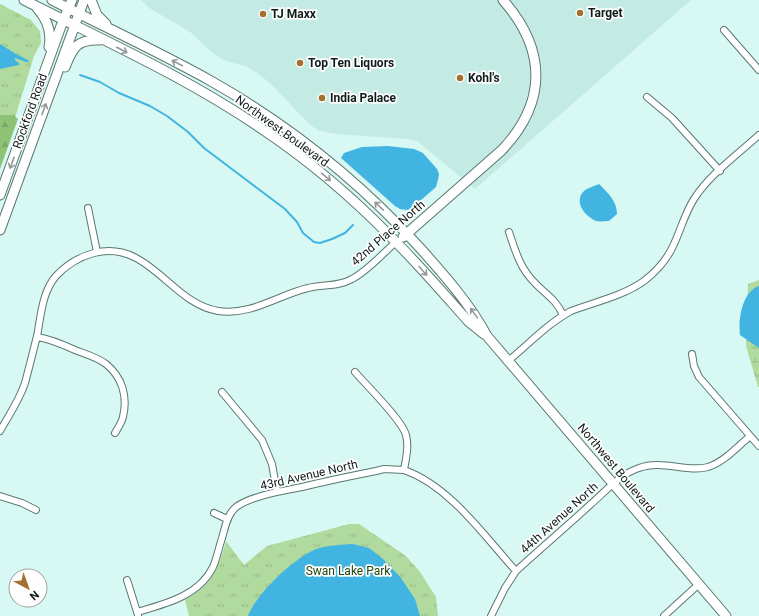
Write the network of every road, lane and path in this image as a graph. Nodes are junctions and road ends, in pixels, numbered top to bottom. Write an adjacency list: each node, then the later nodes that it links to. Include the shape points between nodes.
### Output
1 (24, 0): 7 (main road, Northwest Boulevard)
2 (52, 0): 6 (main road, Northwest Boulevard)
3 (84, 0): 8 (main road, Rockford Road)
4 (91, 0): 12 (main road, via 97,15)
5 (503, 0): 24 (main road, 42nd Place North, via 519,21 532,45 536,86 528,114 514,138 502,150)
6 (70, 4): 8 (main road, Northwest Boulevard); 9 (main road, Rockford Road)
7 (33, 5): 9 (main road, Northwest Boulevard); 14 (main road, via 44,16 51,34)
8 (79, 13): 10 (main road, Rockford Road); 12 (main road, Northwest Boulevard)
9 (63, 20): 10 (main road, Northwest Boulevard); 14 (main road, Rockford Road)
10 (74, 26): 13 (main road, Northwest Boulevard); 16 (main road, Rockford Road)
11 (724, 30): 15 (street)
12 (114, 32): 24 (main road, Northwest Boulevard, one-way to 12, via 348,178 286,129 212,81)
13 (105, 41): 16 (main road, via 89,40 76,46 72,50 58,86); 25 (main road, Northwest Boulevard, one-way to 25, via 192,85 266,131 336,185)
14 (49, 58): 20 (main road, Rockford Road, one-way to 20)
15 (759, 70)
16 (50, 93): 22 (main road, Rockford Road, one-way to 16)
17 (647, 97): 19 (street, via 672,118)
18 (759, 135): 19 (street)
19 (720, 171): 27 (street, via 693,200 674,244 656,270 644,281 629,289)
20 (0, 195)
21 (88, 208): 26 (street)
22 (0, 230)
23 (509, 232): 27 (street, via 520,264 534,283 552,298)
24 (406, 234): 25 (main road, 42nd Place North); 28 (main road, Northwest Boulevard, one-way to 24, via 476,316)
25 (396, 242): 26 (street, 42nd Place North, via 351,280 340,284 309,287 257,307 232,312 206,308 194,302 139,258 115,252); 28 (main road, Northwest Boulevard, one-way to 28, via 469,322)
26 (97, 252): 29 (street, 42nd Place North, via 75,260 55,278 44,302)
27 (563, 315): 31 (street)
28 (487, 336): 31 (main road, Northwest Boulevard)
29 (37, 337): 34 (street, 42nd Place North, via 19,398); 35 (street, via 49,339 95,358 114,371 121,380 125,401 123,418)
30 (692, 354): 36 (street, via 699,377)
31 (508, 361): 39 (main road, Northwest Boulevard)
32 (355, 372): 38 (street, via 403,427 407,443)
33 (222, 392): 40 (street, via 262,440 272,464)
34 (0, 431)
35 (115, 433)
36 (749, 436): 37 (street); 39 (street, 44th Avenue North, via 726,457 707,467 647,465 630,472)
37 (759, 446)
38 (404, 470): 40 (street, 43rd Avenue North, via 384,469); 45 (street, via 439,489)
39 (614, 484): 45 (street, 44th Avenue North); 47 (main road, Northwest Boulevard)
40 (277, 492): 44 (street, 43rd Avenue North, via 239,505)
41 (0, 496): 42 (street)
42 (36, 510)
43 (214, 514): 44 (street)
44 (228, 519): 48 (street, 43rd Avenue North, via 215,562 206,578 184,596)
45 (516, 571): 49 (street, 44th Avenue North)
46 (127, 580): 48 (street)
47 (699, 584): 50 (street); 51 (main road, Northwest Boulevard)
48 (138, 614)
49 (491, 616)
50 (664, 616)
51 (726, 616)

